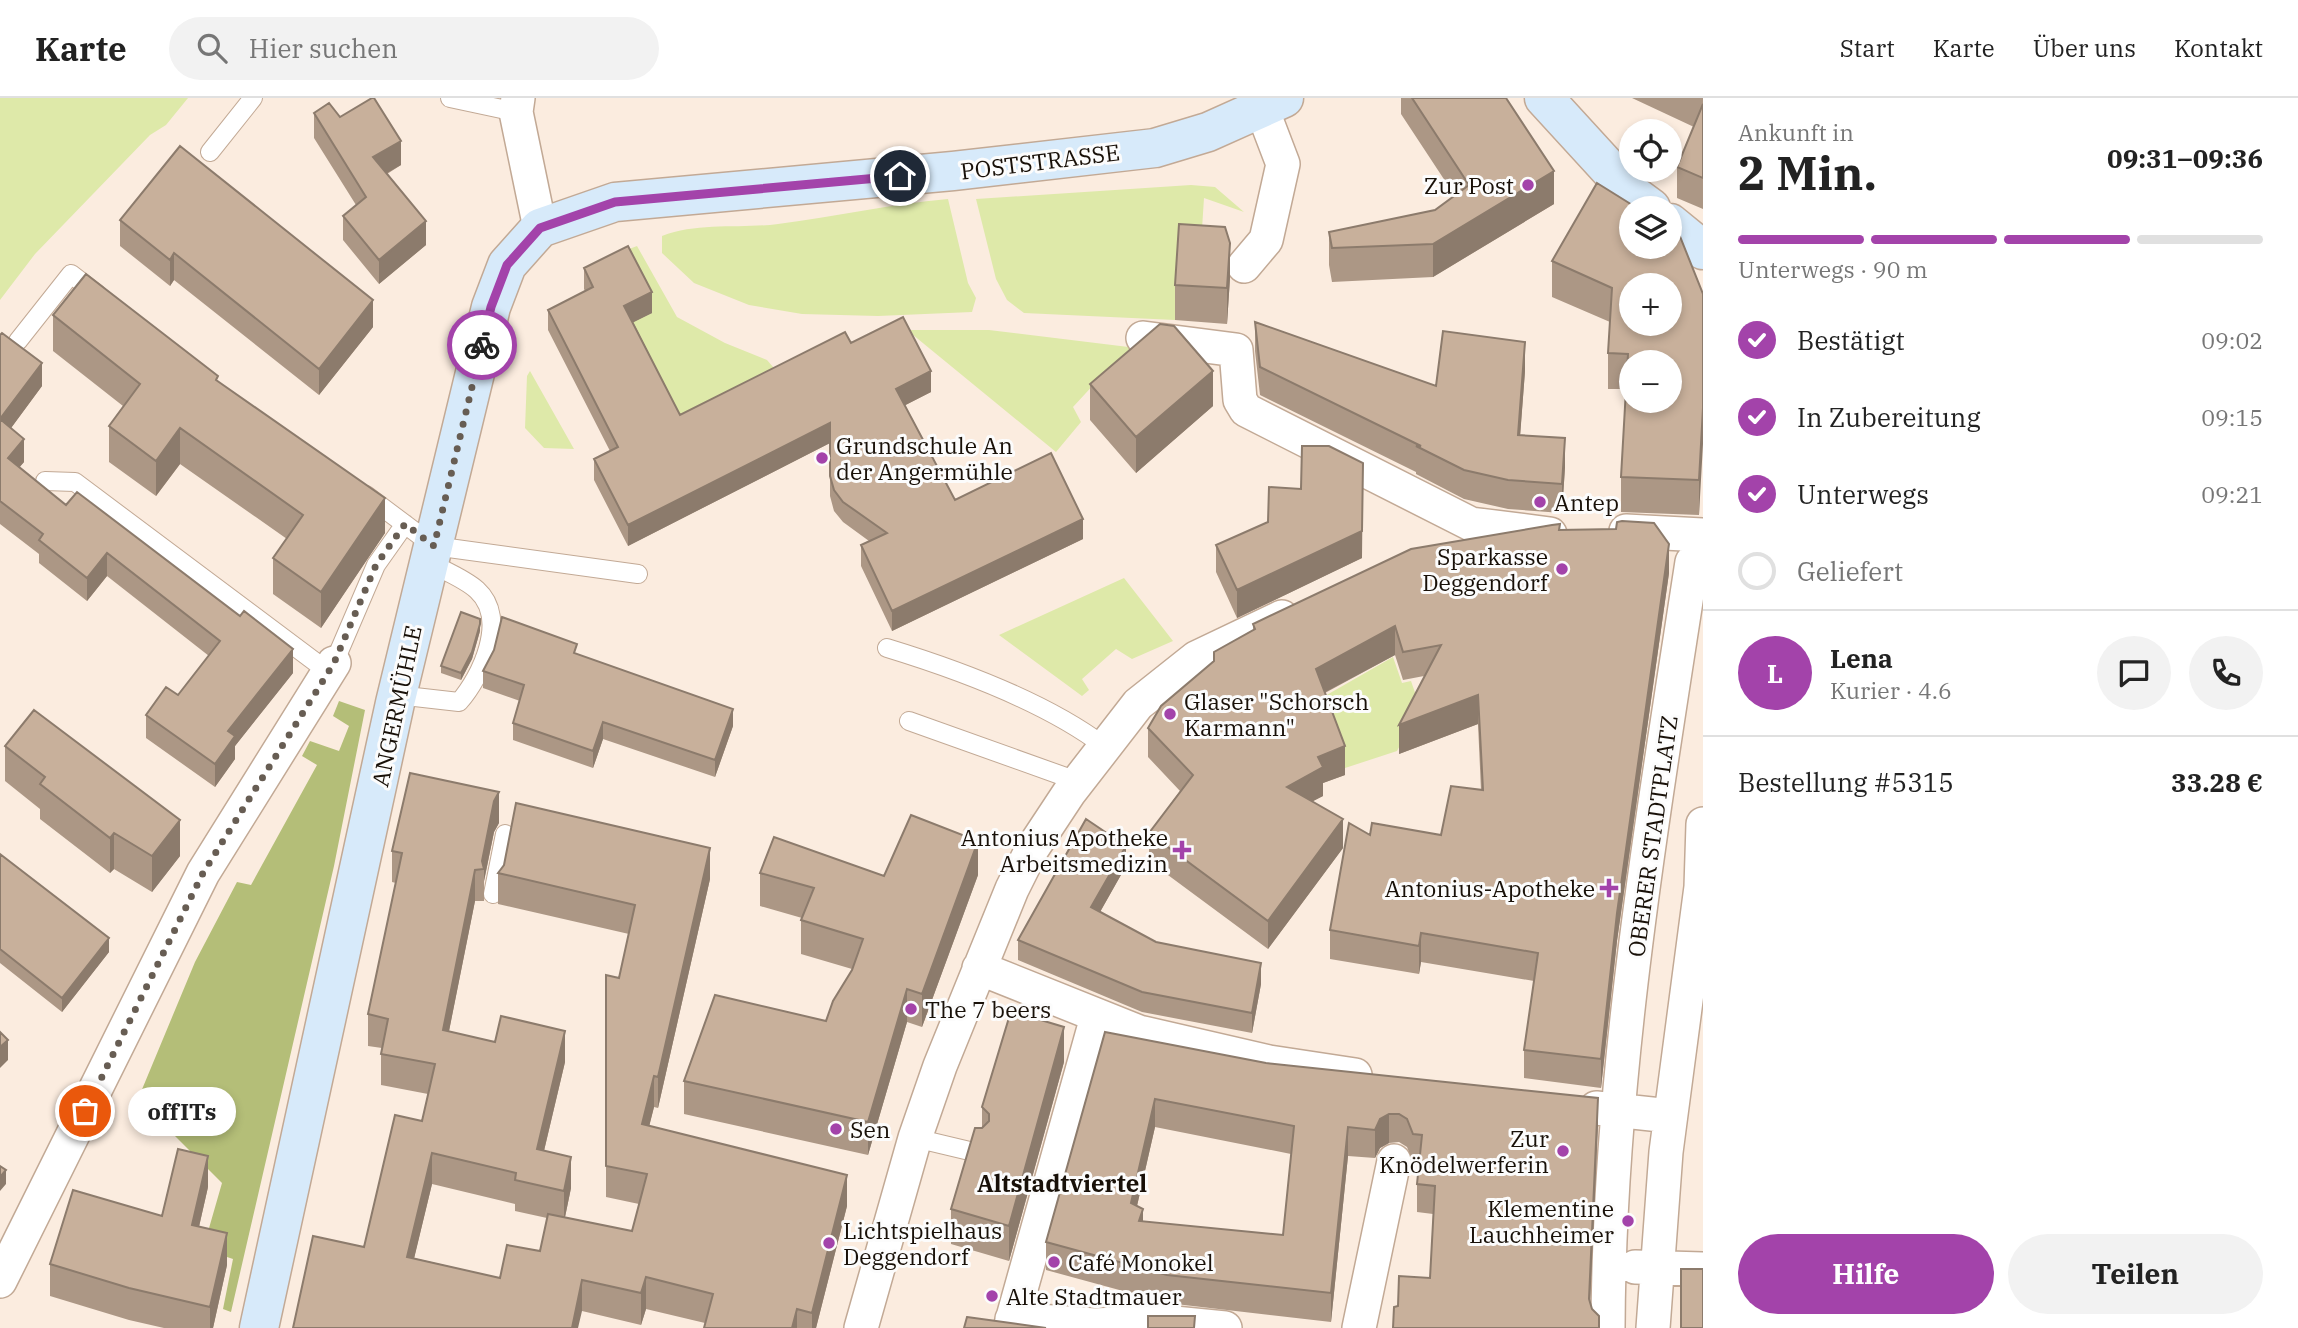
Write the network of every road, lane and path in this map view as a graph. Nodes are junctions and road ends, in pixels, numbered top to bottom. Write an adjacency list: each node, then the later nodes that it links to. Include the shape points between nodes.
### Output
1 (253, 98): 6 (lane)
2 (450, 98): 5 (lane)
3 (1544, 98): 7 (street)
4 (1273, 104): 8 (street, POSTSTRASSE, via 1208,132 1155,148 615,202); 11 (street, via 1283,164 1266,240)
5 (517, 105): 8 (street)
6 (210, 152)
7 (1635, 196)
8 (540, 228): 18 (street, ANGERMÜHLE, via 507,265 491,307)
9 (1682, 233): 10 (street)
10 (1703, 250)
11 (1244, 266)
12 (115, 307): 14 (lane, via 71,274)
13 (1143, 338): 17 (street, via 1236,350 1240,400 1246,410 1471,524)
14 (18, 341)
15 (45, 481): 24 (lane, via 75,482)
16 (349, 482): 18 (lane)
17 (1593, 533): 19 (street); 20 (street)
18 (423, 544): 21 (lane); 24 (lane, via 376,565); 25 (street, ANGERMÜHLE); 25 (lane, via 477,590 488,605 492,631 474,685 459,702)
19 (1446, 548)
20 (1697, 549): 31 (street, OBERER STADTPLATZ)
21 (638, 573)
22 (1315, 601): 27 (street, via 1196,659 1138,704)
23 (887, 648): 27 (lane, via 1068,719)
24 (329, 668): 46 (street, via 203,873)
25 (397, 695): 48 (street, ANGERMÜHLE)
26 (909, 721): 28 (lane)
27 (1104, 746): 28 (street)
28 (1077, 781): 34 (street, via 1032,849)
29 (1703, 824): 32 (street)
30 (505, 834): 33 (lane)
31 (1647, 860): 32 (street); 38 (street, OBERER STADTPLATZ)
32 (1702, 864): 39 (street)
33 (493, 894)
34 (990, 973): 35 (street); 40 (street)
35 (1097, 1017): 36 (street, via 1139,1032 1269,1062); 47 (street)
36 (1392, 1081)
37 (1567, 1104): 38 (street)
38 (1617, 1111): 39 (street); 43 (street, OBERER STADTPLATZ)
39 (1670, 1116): 44 (street)
40 (915, 1138): 41 (lane); 49 (street)
41 (978, 1153)
42 (1395, 1161): 51 (street)
43 (1608, 1267): 44 (street); 52 (street, OBERER STADTPLATZ)
44 (1656, 1267): 45 (street); 53 (street)
45 (1703, 1269)
46 (0, 1281)
47 (1011, 1324): 50 (street, via 1164,1322)
48 (259, 1328)
49 (861, 1328)
50 (1225, 1328)
51 (1359, 1328)
52 (1608, 1328)
53 (1653, 1328)

